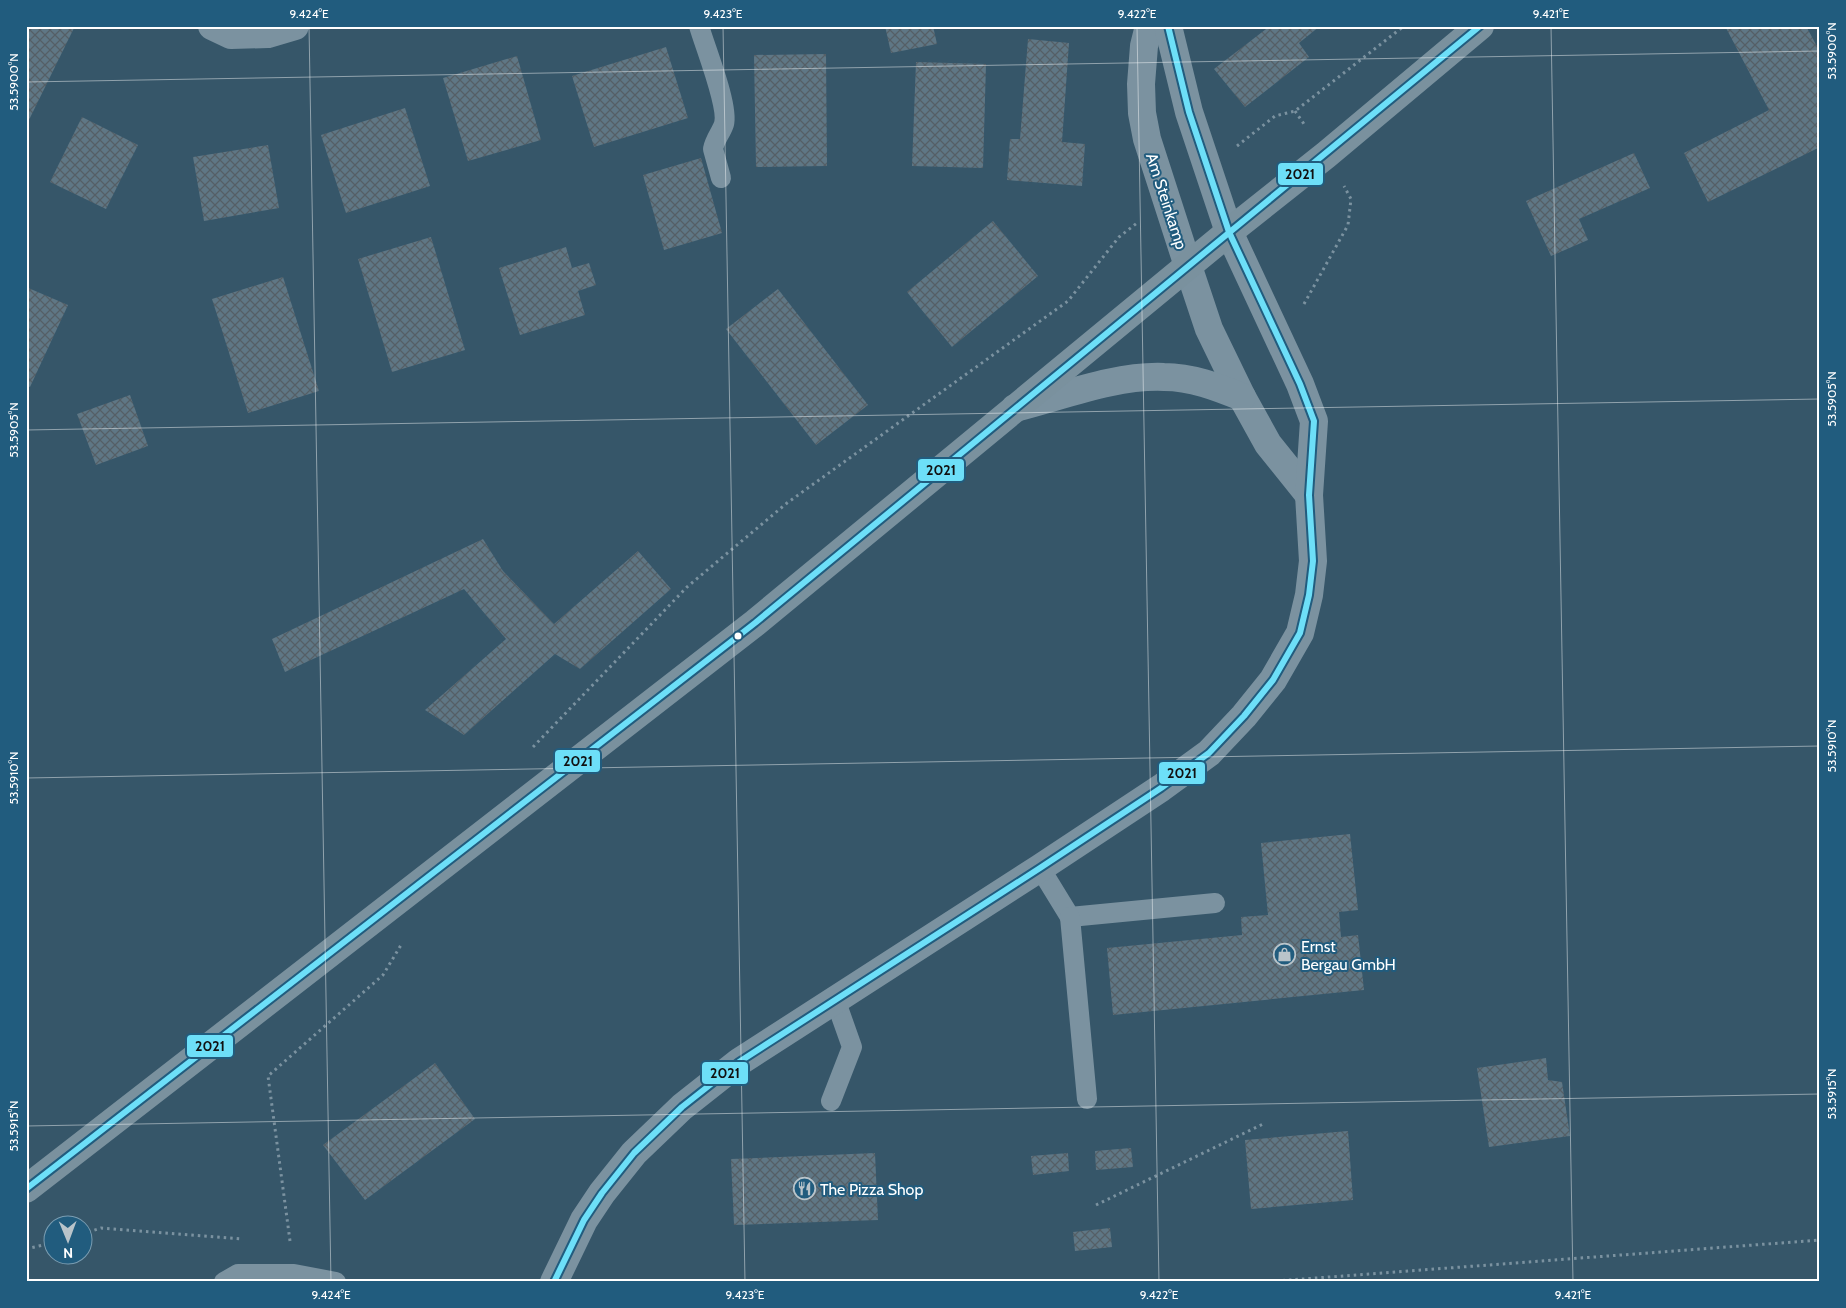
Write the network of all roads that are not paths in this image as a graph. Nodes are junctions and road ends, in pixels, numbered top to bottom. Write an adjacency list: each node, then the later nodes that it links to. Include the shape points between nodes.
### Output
1 (212, 26): 2 (street, via 231,35 268,34)
2 (295, 26)
3 (698, 26): 7 (lane, via 724,114 724,123 712,149)
4 (1149, 26): 9 (street, Am Steinkamp, via 1144,46 1142,113 1147,139)
5 (1168, 26): 8 (street, via 1189,112)
6 (1480, 26): 8 (main road)
7 (721, 178)
8 (1229, 232): 9 (main road); 12 (street, via 1314,421)
9 (1188, 266): 10 (street, Am Steinkamp, via 1210,328); 11 (main road)
10 (1242, 397): 11 (street, via 1198,382 1144,377); 12 (street, Am Steinkamp, via 1268,444)
11 (1015, 408): 19 (main road, via 755,623)
12 (1309, 495): 13 (street, via 1313,561 1309,595 1300,633 1273,680 1209,753)
13 (1040, 868): 15 (lane); 16 (street)
14 (1215, 903): 15 (lane)
15 (1070, 917): 17 (lane)
16 (835, 1000): 18 (lane, via 852,1047); 22 (street, via 739,1062 682,1107 634,1153 584,1220)
17 (1087, 1099)
18 (831, 1101)
19 (26, 1189)
20 (224, 1282): 21 (lane, via 238,1274 294,1274)
21 (336, 1282)
22 (554, 1282)

